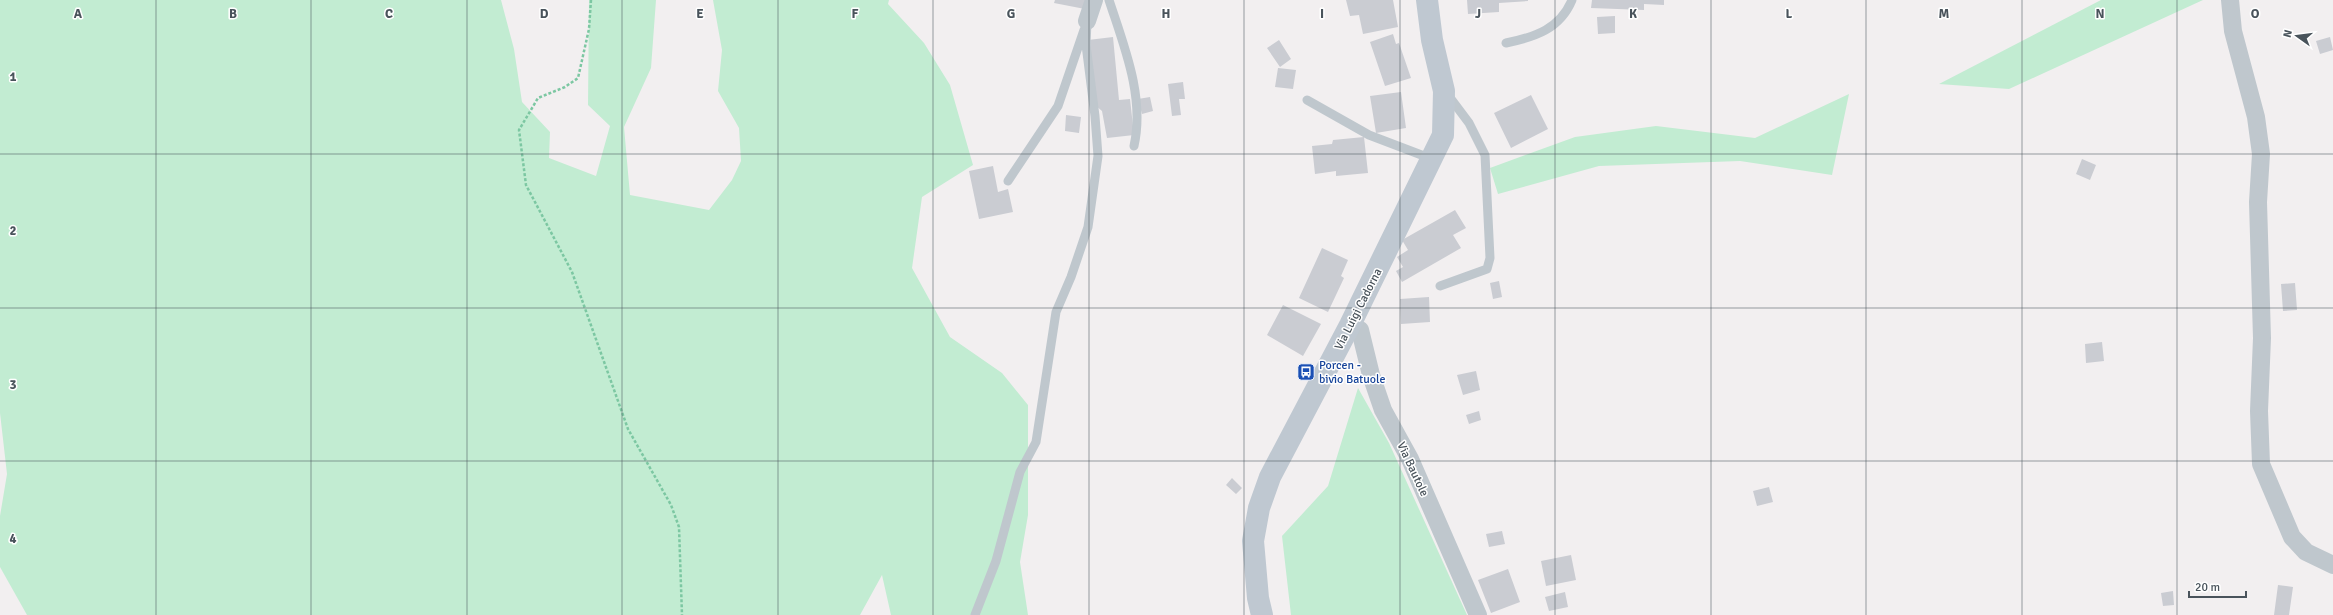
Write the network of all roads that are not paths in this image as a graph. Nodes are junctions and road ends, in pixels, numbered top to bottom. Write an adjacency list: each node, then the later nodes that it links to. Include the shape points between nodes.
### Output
1 (1094, 0): 6 (street)
2 (1109, 0): 10 (lane, via 1130,66 1138,127)
3 (1427, 0): 8 (street, Via Luigi Cadorna, via 1432,40)
4 (1572, 0): 7 (lane, via 1554,27)
5 (2230, 0): 15 (street, via 2233,31 2256,117 2260,154 2258,202 2262,338 2259,411 2261,464 2292,537 2306,552)
6 (1087, 21): 12 (lane, via 1058,106); 16 (lane, via 1086,45 1098,156 1088,227 1056,312 1036,442 1020,472 996,561)
7 (1506, 43)
8 (1444, 91): 11 (street, Via Luigi Cadorna, via 1443,135); 13 (lane, via 1468,123 1485,155 1490,258 1487,269)
9 (1307, 100): 11 (lane, via 1369,135)
10 (1134, 146)
11 (1432, 159): 14 (street, Via Luigi Cadorna)
12 (1008, 181)
13 (1440, 286)
14 (1350, 325): 17 (street, Via Luigi Cadorna, via 1273,471 1259,508 1254,541 1258,598); 18 (street, Via Bautole, via 1360,330 1383,410 1410,459)
15 (2333, 565)
16 (975, 615)
17 (1262, 615)
18 (1478, 615)

